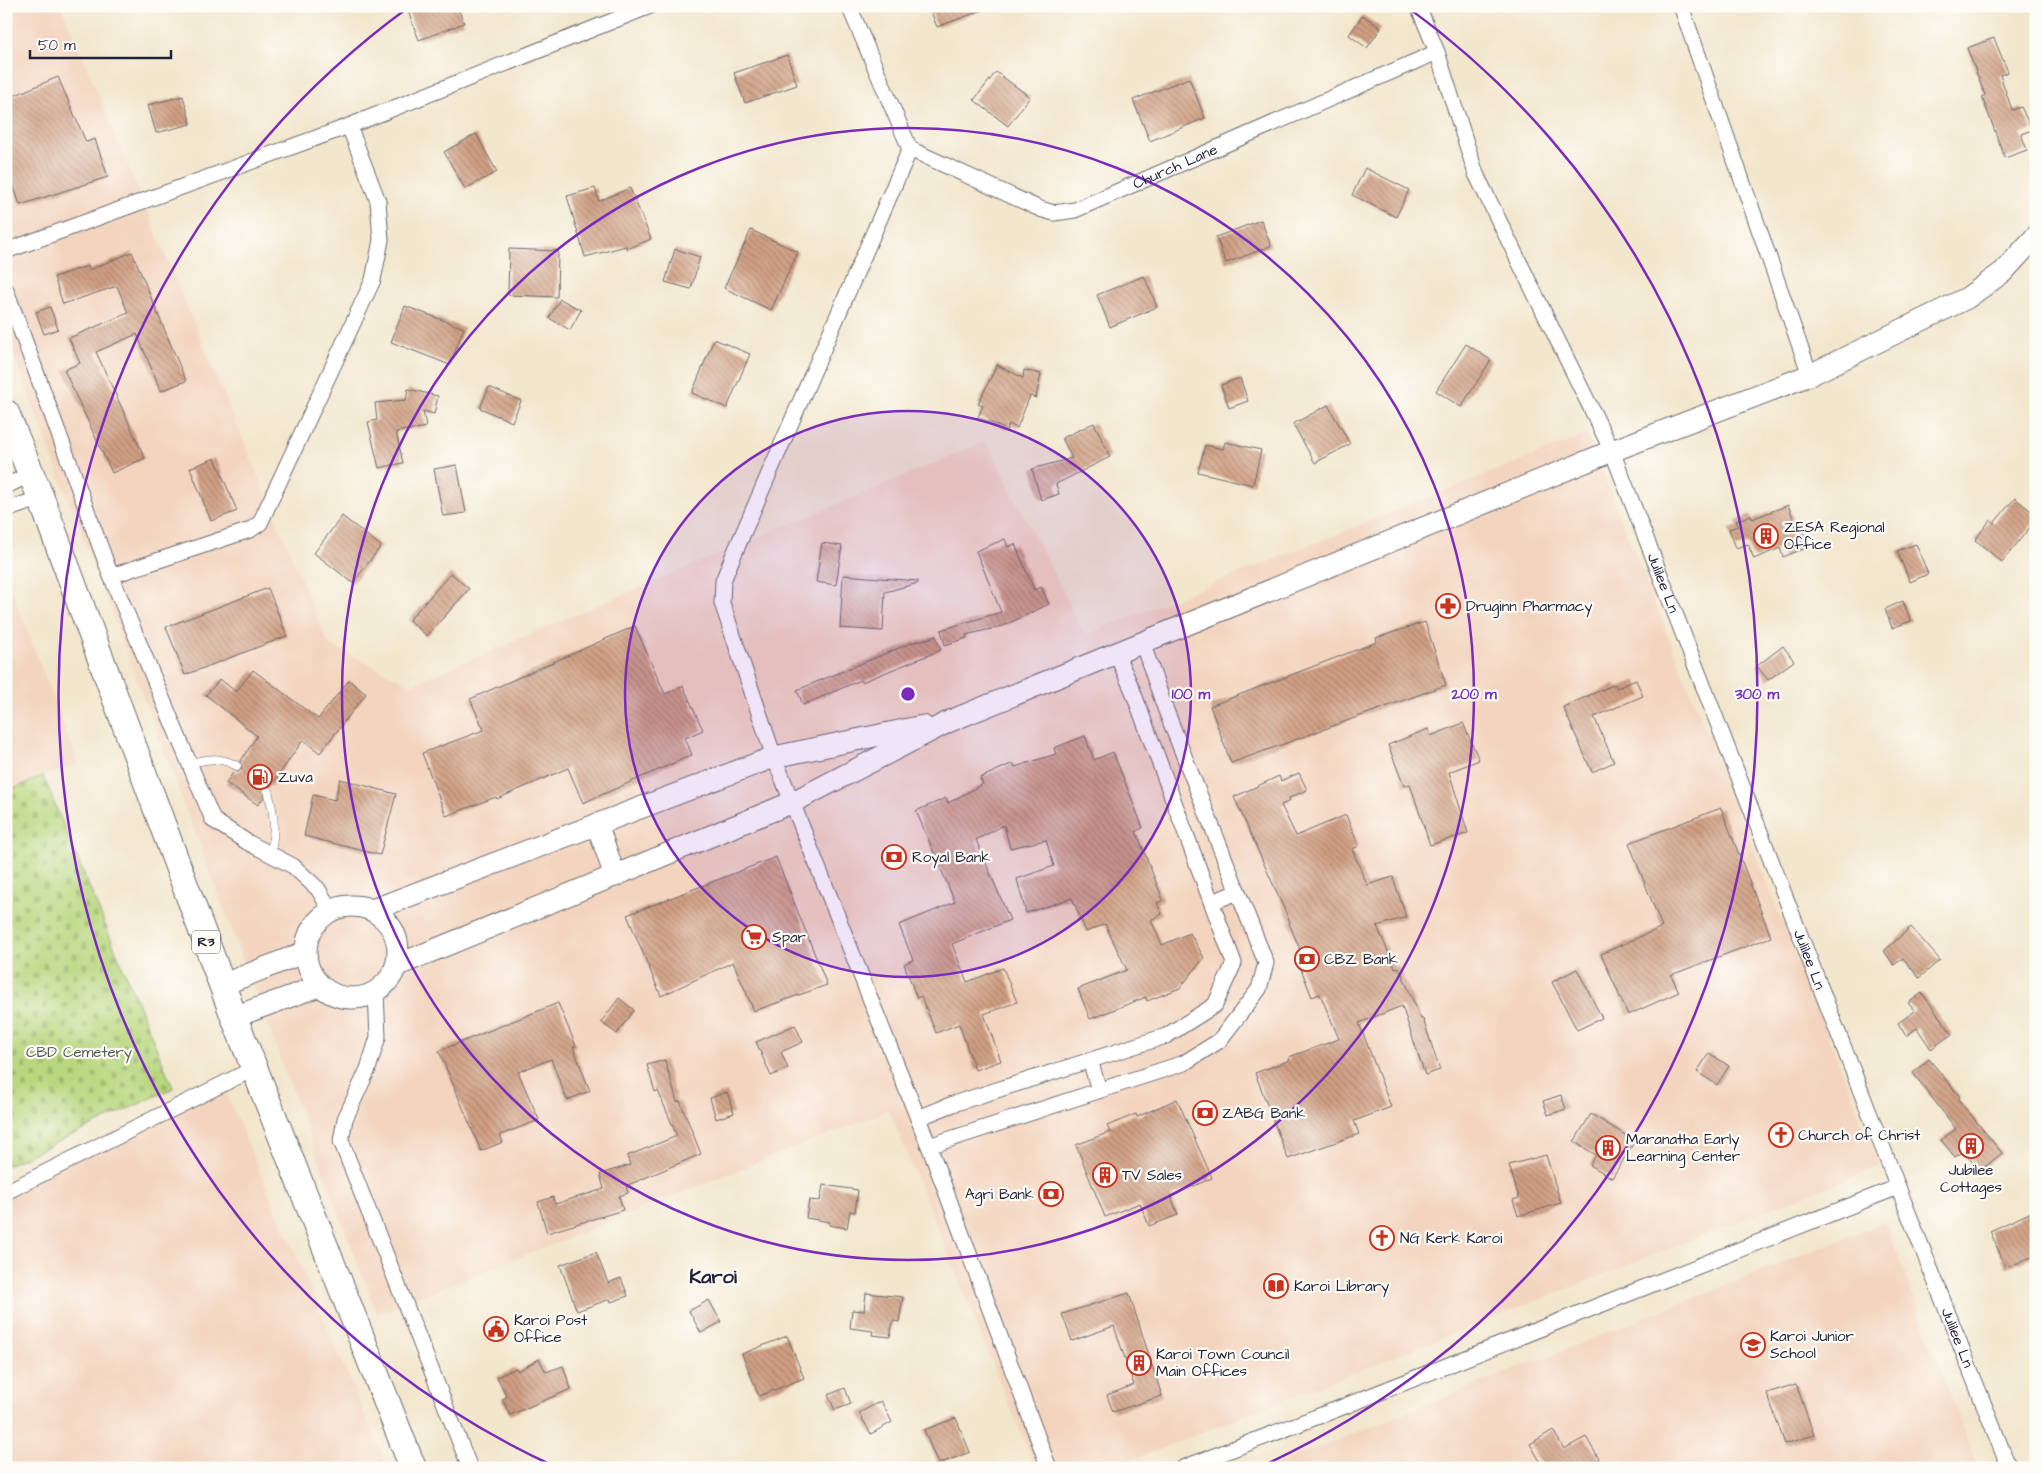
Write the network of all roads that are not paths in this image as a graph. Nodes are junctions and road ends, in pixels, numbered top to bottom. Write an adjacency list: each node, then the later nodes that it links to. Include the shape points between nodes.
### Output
1 (650, 6): 6 (street)
2 (849, 6): 7 (street)
3 (1418, 6): 5 (street, Julilee Ln)
4 (1680, 6): 11 (street)
5 (1437, 52): 7 (street, Church Lane, via 1074,210 1054,213 1040,209); 13 (street, Julilee Ln, via 1476,174)
6 (348, 126): 9 (street); 18 (street, via 378,201 381,240 372,280 260,523 250,530)
7 (910, 149): 22 (street, via 723,581 722,603)
8 (2036, 236): 11 (street, via 2003,272 1967,298)
9 (6, 251)
10 (6, 290): 18 (street)
11 (1810, 375): 13 (street)
12 (6, 413): 14 (highway, R3)
13 (1612, 451): 19 (street); 45 (street, Julilee Ln)
14 (31, 474): 15 (street); 16 (highway, R3)
15 (6, 486)
16 (41, 498): 17 (street); 36 (highway, R3)
17 (6, 510)
18 (111, 576): 23 (street)
19 (1142, 642): 20 (street); 30 (street)
20 (1116, 652): 21 (street); 31 (street)
21 (950, 721): 22 (street); 26 (street)
22 (774, 757): 26 (street); 27 (street)
23 (190, 763): 24 (lane, via 211,758 224,759); 28 (street, via 213,820)
24 (237, 766)
25 (268, 791): 28 (lane, via 274,813)
26 (793, 802): 29 (street); 43 (street)
27 (597, 824): 29 (street); 32 (street)
28 (271, 854): 33 (street, via 293,866 318,889)
29 (615, 876): 35 (street)
30 (1238, 892): 31 (street); 42 (street, via 1266,963 1259,989 1244,1011 1219,1041 1184,1063)
31 (1212, 902): 40 (street, via 1234,963 1216,1005 1166,1036)
32 (372, 910): 33 (street, via 350,904); 35 (street, via 389,923 398,943)
33 (331, 911): 34 (street, via 321,917 309,932)
34 (305, 952): 36 (street); 37 (street, via 308,970)
35 (398, 966): 38 (street, via 390,982)
36 (222, 985): 39 (highway, R3)
37 (319, 986): 38 (street, via 347,999); 39 (street)
38 (376, 993): 48 (street, via 378,1037 346,1119 341,1142)
39 (234, 1017): 41 (highway, R3)
40 (1090, 1060): 42 (street); 43 (street)
41 (255, 1068): 46 (street); 47 (highway, R3)
42 (1100, 1090): 44 (street)
43 (918, 1118): 44 (street)
44 (929, 1146): 49 (street)
45 (1898, 1187): 50 (street); 51 (street, Julilee Ln)
46 (6, 1192)
47 (413, 1468)
48 (470, 1468)
49 (1049, 1468)
50 (1183, 1468)
51 (2009, 1468)

